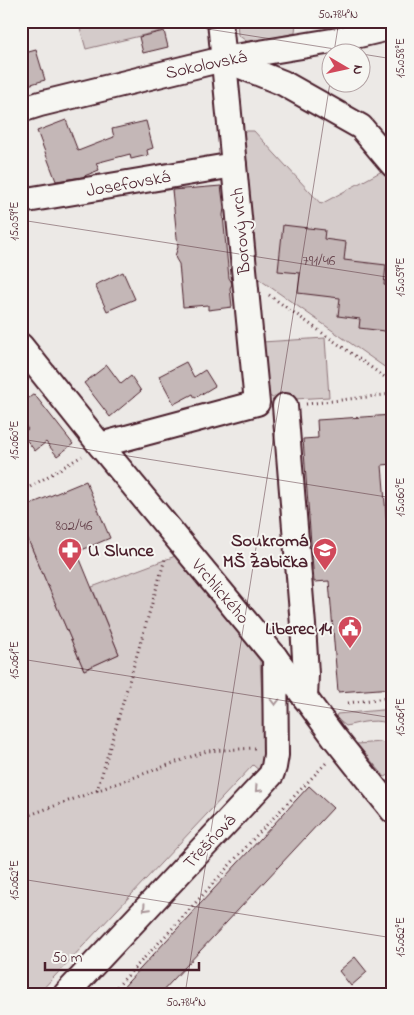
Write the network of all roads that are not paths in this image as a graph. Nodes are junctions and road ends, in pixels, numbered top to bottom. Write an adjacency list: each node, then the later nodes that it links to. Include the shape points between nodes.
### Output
1 (220, 21): 3 (street, Borový vrch)
2 (393, 27): 3 (street, Sokolovská, via 338,40)
3 (223, 59): 4 (street, Sokolovská); 5 (street, Borový vrch); 6 (street, via 283,83 361,127)
4 (21, 110)
5 (234, 165): 7 (street, Josefovská); 10 (street, Borový vrch, via 257,403)
6 (393, 165)
7 (21, 201)
8 (21, 346): 10 (street, Vrchlického)
9 (285, 406): 12 (street, via 303,625)
10 (100, 445): 11 (street, Vrchlického, via 226,584)
11 (275, 657): 12 (street, Vrchlického); 14 (street, Třešňová, one-way to 14, via 276,756 271,775)
12 (305, 698): 13 (street, Vrchlického)
13 (393, 811)
14 (66, 994)

